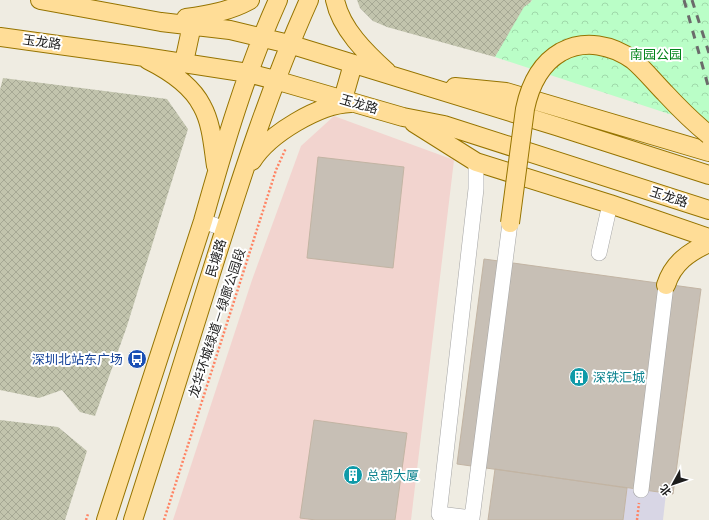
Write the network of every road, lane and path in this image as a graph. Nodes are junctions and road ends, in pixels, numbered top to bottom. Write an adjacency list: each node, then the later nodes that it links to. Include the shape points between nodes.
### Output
1 (40, 0): 6 (main road)
2 (250, 0): 6 (main road, via 218,13)
3 (278, 0): 9 (main road, 民塘路)
4 (309, 0): 10 (main road, 民塘路)
5 (335, 0): 15 (main road, via 337,10 353,36)
6 (161, 22): 7 (main road)
7 (192, 25): 9 (main road); 12 (main road)
8 (0, 37): 11 (main road, 玉龙路)
9 (261, 37): 10 (main road); 14 (main road, 民塘路)
10 (289, 44): 13 (main road); 16 (main road, 民塘路)
11 (138, 56): 12 (main road, 玉龙路); 24 (main road, via 171,74 196,96 203,107 213,141)
12 (184, 62): 14 (main road, 玉龙路)
13 (353, 64): 15 (main road); 18 (main road)
14 (248, 73): 16 (main road, 玉龙路); 24 (main road, 民塘路)
15 (390, 76): 17 (main road)
16 (276, 80): 18 (main road, 玉龙路); 26 (main road, 民塘路)
17 (418, 84): 22 (main road, via 506,92); 25 (main road)
18 (349, 101): 19 (main road, 玉龙路); 26 (main road, via 319,111 284,129 264,144)
19 (403, 117): 23 (main road); 28 (main road, 玉龙路, via 444,126)
20 (709, 135): 30 (main road, bridge, via 685,114 643,69 622,53 594,45 567,48 536,75 528,96)
21 (288, 146): 40 (path, 龙华环城绿道－绿廊公园段, via 276,170)
22 (709, 152)
23 (476, 162): 27 (main road); 30 (street, via 476,189 439,514 472,518)
24 (216, 172): 29 (main road, 民塘路)
25 (709, 175)
26 (241, 178): 31 (main road, 民塘路)
27 (610, 204): 32 (main road); 33 (street)
28 (709, 210)
29 (203, 221): 31 (street); 38 (main road, 民塘路)
30 (510, 223)
31 (225, 229): 39 (main road, 民塘路)
32 (706, 238): 34 (main road, via 675,266)
33 (599, 252)
34 (666, 285): 35 (street)
35 (641, 490)
36 (88, 514): 37 (path)
37 (86, 520)
38 (106, 520)
39 (134, 520)
40 (164, 520)

